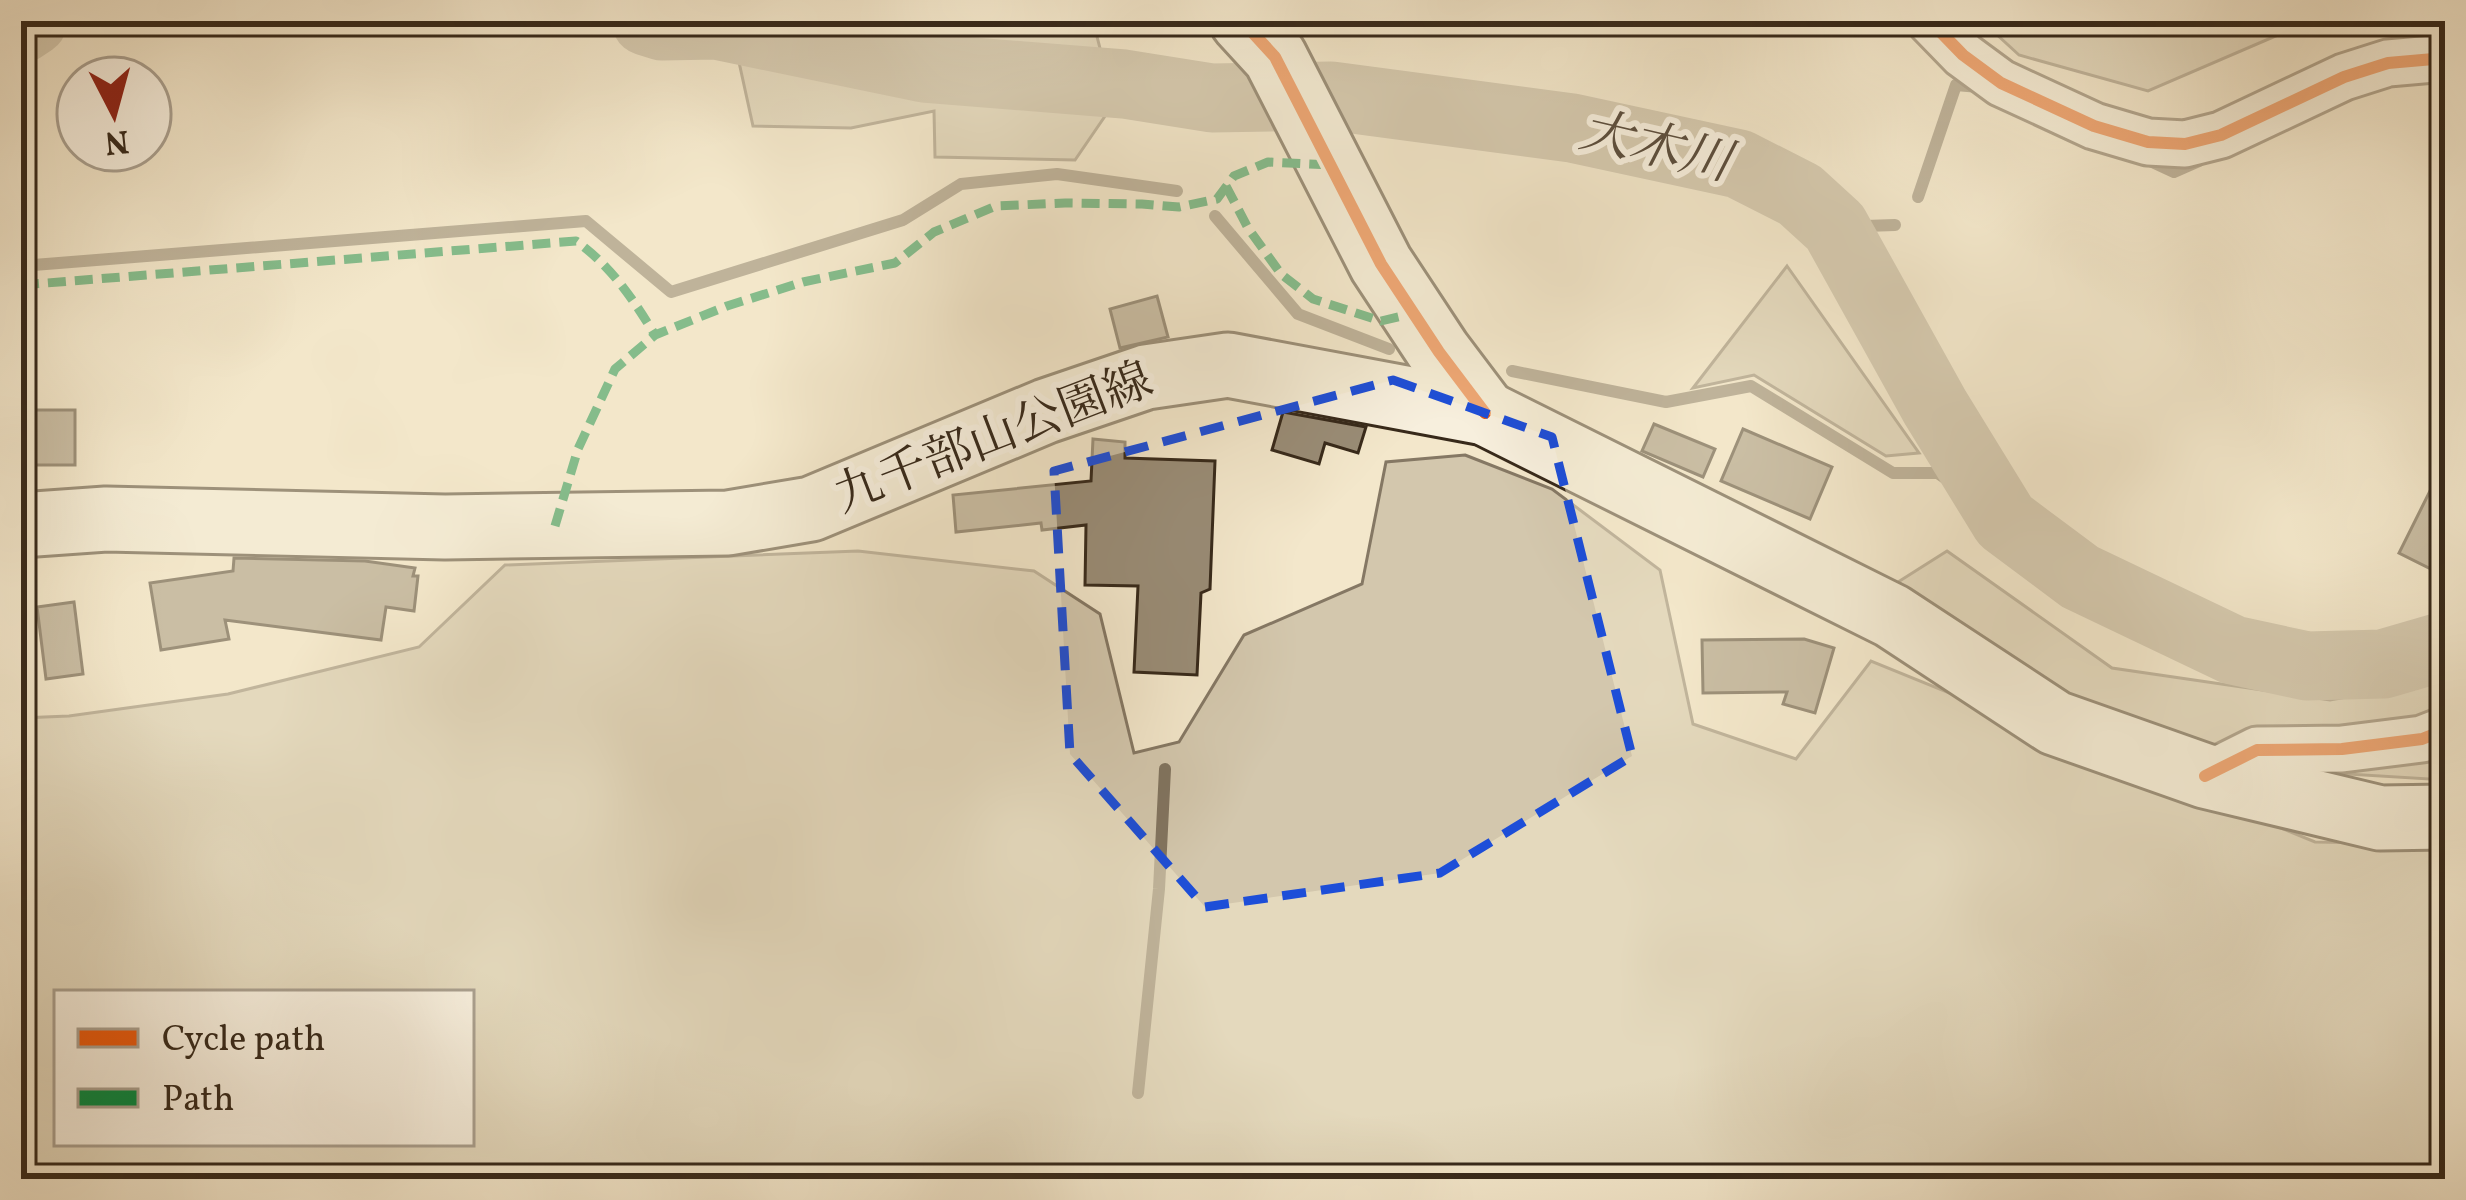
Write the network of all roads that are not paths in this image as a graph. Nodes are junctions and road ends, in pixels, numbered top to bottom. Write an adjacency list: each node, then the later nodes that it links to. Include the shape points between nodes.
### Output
1 (1930, 21): 3 (street, via 2001,82 2148,142 2221,135 2344,76)
2 (1258, 39): 4 (main road, via 1381,265)
3 (2445, 58)
4 (1485, 413): 5 (main road, 九千部山公園線, via 1228,365 1146,377 811,509 728,523 106,518); 7 (main road, 九千部山公園線, via 1892,616 2055,723)
5 (21, 525)
6 (2445, 730): 7 (street, via 2342,748 2258,750)
7 (2205, 776): 8 (main road, 九千部山公園線, via 2380,818)
8 (2445, 817)

